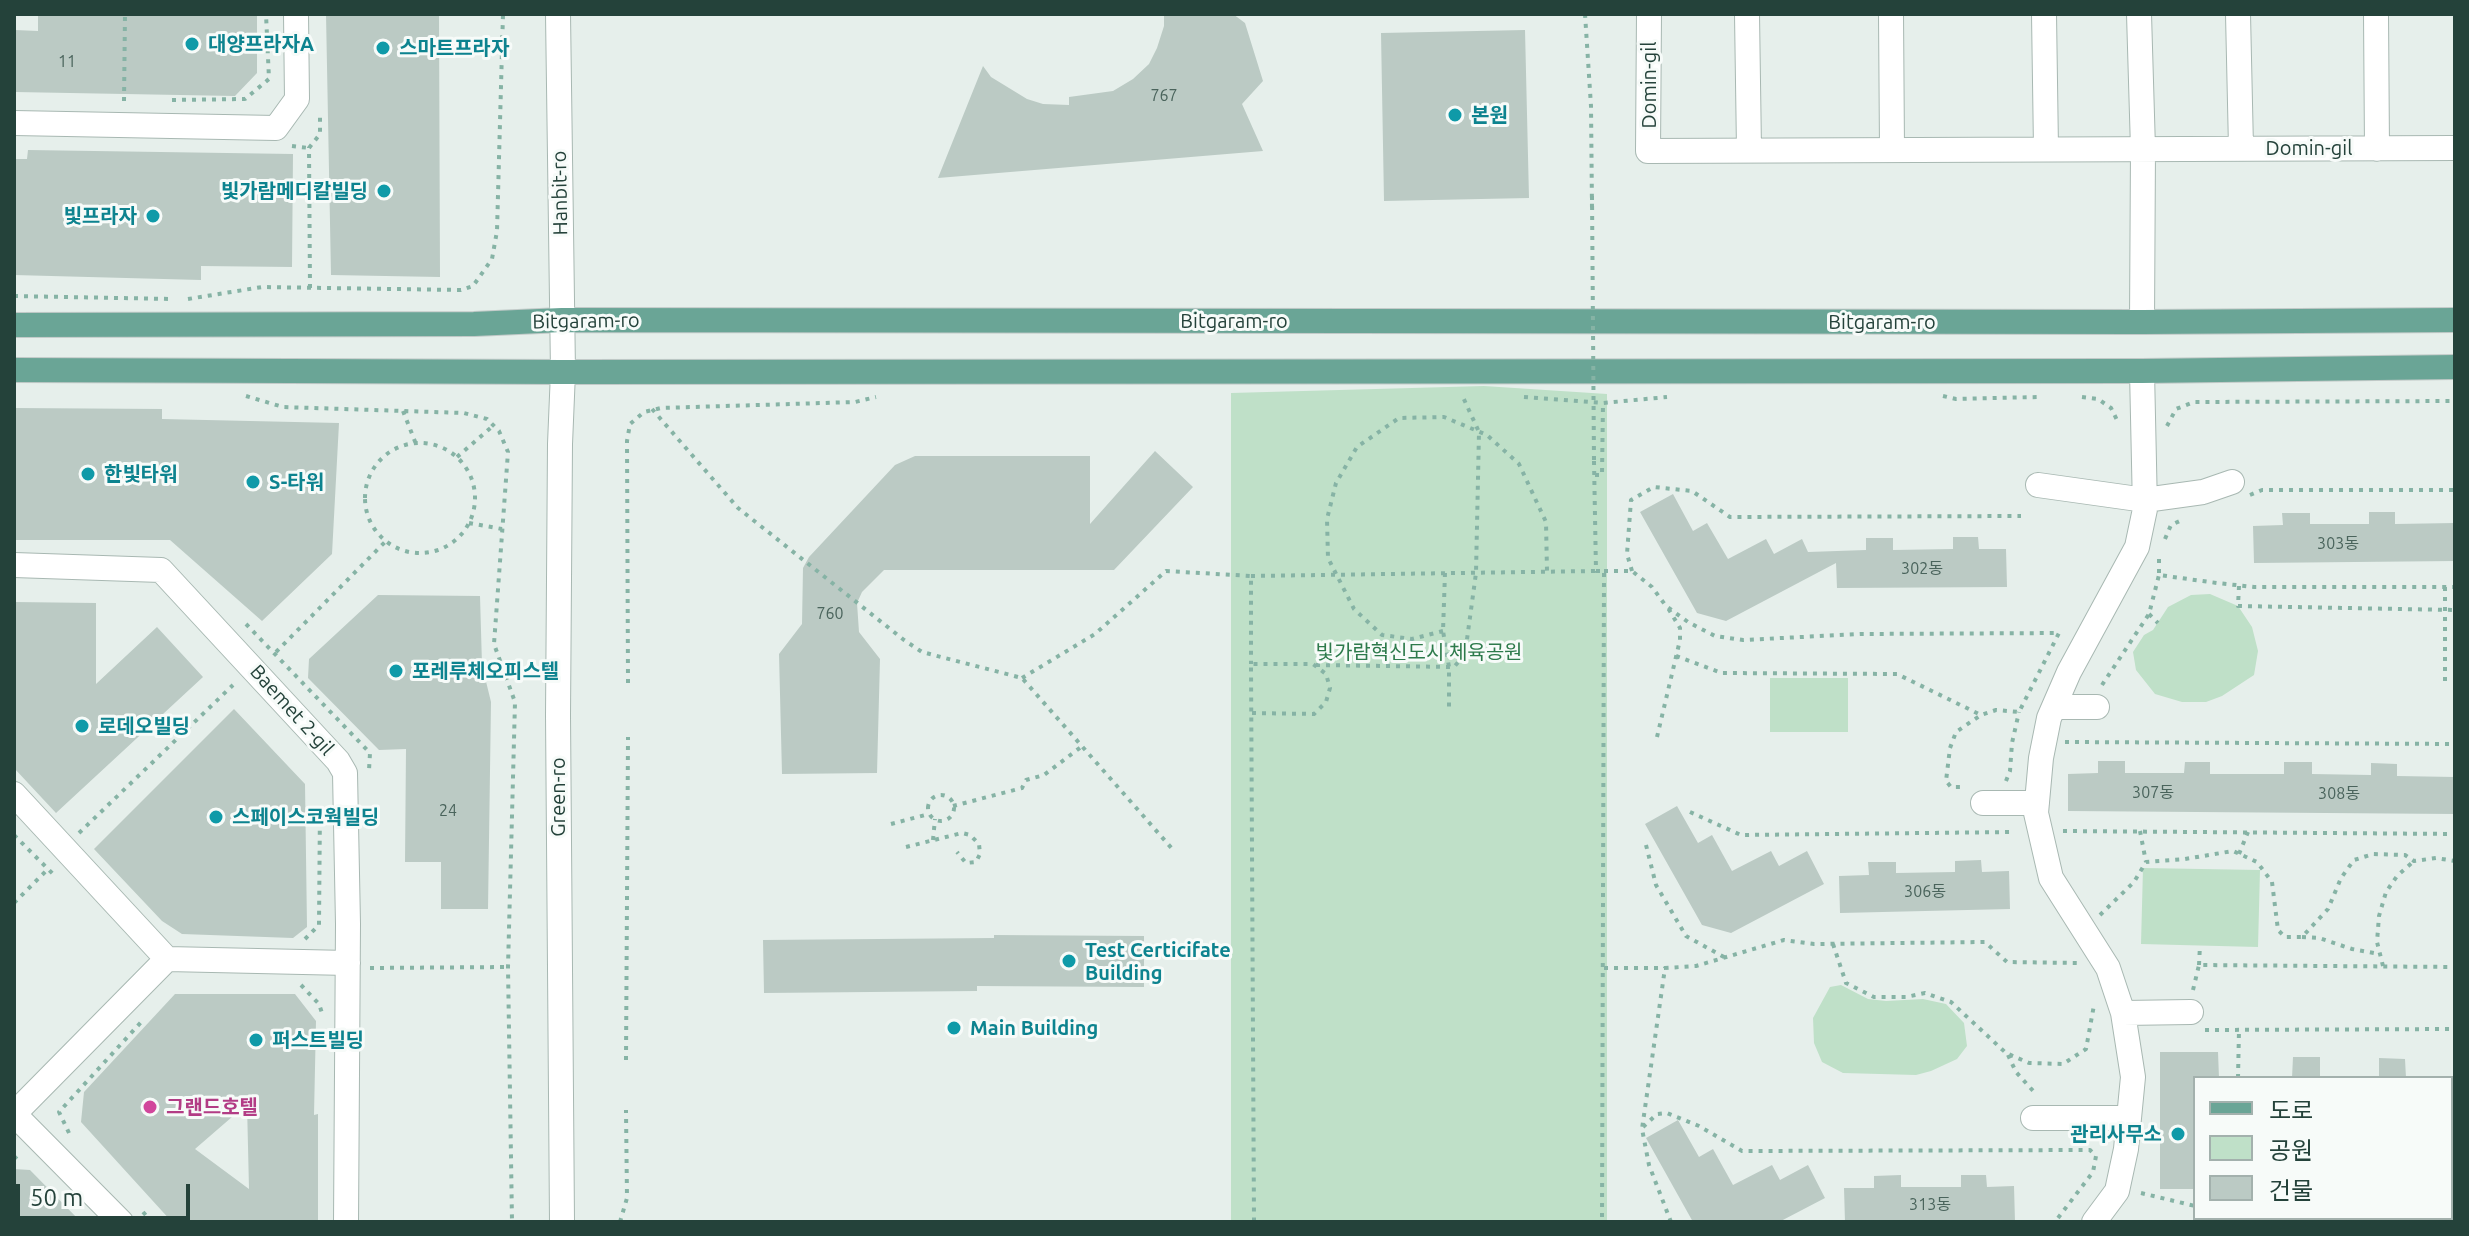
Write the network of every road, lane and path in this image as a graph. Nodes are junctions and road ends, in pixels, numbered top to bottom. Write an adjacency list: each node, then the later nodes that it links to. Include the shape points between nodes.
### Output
1 (125, 14): 15 (path)
2 (266, 14): 14 (path, via 269,79 245,99)
3 (296, 14): 17 (street, via 297,99 276,128)
4 (503, 14): 27 (path, via 497,231 486,268 473,286 461,290)
5 (558, 14): 31 (street, Hanbit-ro)
6 (1585, 14): 26 (path)
7 (1649, 14): 24 (street, Domin-gil, via 1648,151)
8 (1747, 14): 24 (street)
9 (1891, 14): 20 (street)
10 (2044, 14): 21 (street)
11 (2139, 14): 22 (street)
12 (2238, 14): 18 (street, Domin-gil)
13 (2376, 14): 23 (street, Domin-gil)
14 (169, 100)
15 (124, 101)
16 (320, 113): 27 (path, via 320,134 309,148)
17 (14, 123)
18 (2241, 148): 22 (street, Domin-gil); 23 (street, Domin-gil)
19 (2455, 148): 23 (street, Domin-gil)
20 (1892, 149): 21 (street, Domin-gil); 24 (street, Domin-gil)
21 (2046, 149): 22 (street, Domin-gil)
22 (2143, 149): 33 (street)
23 (2377, 149)
24 (1749, 150)
25 (1592, 196): 26 (path, bridge)
26 (1592, 209): 57 (path, bridge)
27 (310, 288): 30 (path, via 262,287)
28 (14, 296): 29 (path)
29 (172, 299)
30 (188, 299)
31 (562, 320): 33 (main road, Bitgaram-ro); 34 (main road, Bitgaram-ro); 38 (street, Hanbit-ro)
32 (2455, 320): 33 (main road, Bitgaram-ro)
33 (2142, 322)
34 (14, 325)
35 (2455, 367): 37 (main road)
36 (14, 370): 38 (main road)
37 (2142, 371): 38 (main road); 61 (street)
38 (563, 372): 175 (street, Green-ro, via 558,715)
39 (1476, 394): 53 (path, via 1461,392)
40 (1934, 394): 46 (path, via 1956,399)
41 (243, 395): 51 (path, via 283,407)
42 (882, 395): 49 (path, via 855,402)
43 (1677, 396): 48 (path)
44 (2078, 396): 54 (path, via 2098,399 2111,408)
45 (1524, 397): 48 (path)
46 (2048, 397)
47 (2455, 401): 50 (path, via 2194,402)
48 (1603, 403): 57 (path, via 1602,475)
49 (652, 409): 92 (path, via 738,508 904,640 922,652); 93 (path, via 630,424 627,441)
50 (2176, 409)
51 (403, 411): 52 (path, via 464,413); 55 (path)
52 (494, 425): 56 (path); 65 (path, via 508,452)
53 (1479, 432): 68 (path, via 1519,464 1535,495 1546,522); 73 (path); 74 (path, via 1444,417 1399,418 1357,447 1336,483 1327,519 1328,558)
54 (2123, 433)
55 (416, 444): 56 (path, via 442,447); 66 (path, via 390,452 368,480 368,516)
56 (457, 457): 64 (path, via 475,488)
57 (1595, 475): 69 (path)
58 (2038, 485): 61 (street)
59 (2241, 488): 60 (path); 61 (street)
60 (2455, 490)
61 (2145, 500): 96 (street, via 2137,547)
62 (2021, 516): 71 (path, via 1730,517 1692,491 1654,487 1631,500 1627,554)
63 (2184, 518): 75 (path, via 2171,525 2165,538)
64 (469, 523): 65 (path); 66 (path, via 443,548 425,552)
65 (503, 529): 150 (path, via 494,644 515,702)
66 (386, 541): 87 (path)
67 (14, 565): 147 (street, Baemet 2-gil, via 161,570 338,761 345,773)
68 (1547, 571): 69 (path); 73 (path)
69 (1596, 571): 70 (path)
70 (1604, 571): 71 (path); 152 (path)
71 (1632, 571): 80 (path)
72 (1445, 573): 73 (path); 74 (path); 86 (path)
73 (1476, 573): 91 (path, via 1465,654)
74 (1337, 575): 76 (path); 86 (path, via 1354,609 1382,635 1412,639)
75 (2159, 575): 77 (path); 83 (path)
76 (1251, 576): 89 (path); 92 (path, via 1166,571 1095,634)
77 (2239, 585): 78 (path); 81 (path, via 2238,606)
78 (2445, 587): 79 (path); 81 (path)
79 (2455, 587)
80 (1666, 606): 88 (path, via 1680,628); 99 (path, via 1715,636 1743,640 2059,633)
81 (2445, 609): 82 (path); 94 (path)
82 (2455, 610)
83 (2149, 614): 85 (path); 97 (path)
84 (244, 621): 87 (path)
85 (2158, 623)
86 (1443, 631): 91 (path)
87 (276, 652): 108 (path, via 370,753)
88 (1676, 656): 101 (path, via 1722,673 1897,674); 103 (path)
89 (1251, 664): 90 (path); 100 (path)
90 (1313, 664): 91 (path); 100 (path, via 1326,674 1330,688 1314,714)
91 (1449, 667): 98 (path)
92 (1022, 678): 106 (path)
93 (628, 683)
94 (2445, 683)
95 (233, 685): 125 (path)
96 (2054, 707): 97 (street); 113 (street)
97 (2090, 707): 104 (path, via 2071,719)
98 (1449, 709)
99 (2019, 712): 101 (path); 109 (path)
100 (1252, 713): 177 (path)
101 (1981, 715): 112 (path, via 1956,732 1946,781)
102 (628, 737): 162 (path)
103 (1657, 737)
104 (2064, 742): 105 (path); 107 (path)
105 (2455, 744)
106 (1082, 747): 114 (path, via 1044,775 1026,780 1022,788); 130 (path)
107 (2060, 752)
108 (369, 782)
109 (2003, 787)
110 (320, 793): 142 (path, via 319,925)
111 (14, 794): 146 (street)
112 (1979, 795): 113 (street)
113 (2037, 803): 155 (street, via 2051,878 2108,968)
114 (953, 806): 116 (path, via 948,797 935,796); 117 (path, via 948,819)
115 (1690, 812): 119 (path, via 1741,835)
116 (929, 814): 117 (path); 118 (path)
117 (935, 819): 126 (path)
118 (891, 824)
119 (2016, 831)
120 (2056, 831): 121 (path)
121 (2140, 831): 122 (path); 134 (path)
122 (2248, 832): 123 (path); 131 (path)
123 (2455, 834)
124 (14, 835): 135 (path)
125 (75, 837)
126 (933, 840): 128 (path); 129 (path, via 962,833 979,844 976,862 966,863)
127 (1646, 845): 145 (path, via 1656,885 1686,936)
128 (906, 847)
129 (957, 852)
130 (1175, 852)
131 (2239, 854): 134 (path); 139 (path, via 2257,862 2272,882 2278,930 2285,937)
132 (2414, 861): 133 (path); 139 (path, via 2405,855 2373,854 2354,860 2328,909); 144 (path, via 2386,892 2379,916)
133 (2455, 861)
134 (2146, 862): 138 (path, via 2101,916)
135 (48, 869): 136 (path); 137 (path)
136 (59, 880)
137 (14, 903)
138 (2092, 904)
139 (2302, 937): 144 (path)
140 (1833, 944): 143 (path, via 1985,942 2007,962 2081,963); 145 (path, via 1784,940); 161 (path, via 1846,983 1874,997 1925,993 1951,1002)
141 (2200, 945): 148 (path)
142 (297, 947)
143 (2073, 951)
144 (2379, 954): 149 (path)
145 (1724, 957): 153 (path)
146 (167, 959): 147 (street); 166 (street)
147 (358, 965): 150 (path); 173 (street, Baemet 2-gil)
148 (2199, 965): 149 (path); 156 (path)
149 (2384, 966): 151 (path)
150 (508, 967): 174 (path)
151 (2455, 967)
152 (1603, 968): 153 (path); 178 (path)
153 (1665, 968): 168 (path)
154 (299, 983): 158 (path, via 319,1004)
155 (2112, 1010): 156 (street); 161 (path, via 2094,997 2086,1049 2063,1064 2029,1063); 167 (street, via 2133,1077)
156 (2191, 1013): 160 (path)
157 (148, 1014): 169 (path, via 59,1112)
158 (326, 1023)
159 (2455, 1029): 160 (path)
160 (2239, 1030): 163 (path)
161 (2006, 1053): 164 (path)
162 (626, 1060)
163 (2238, 1076)
164 (2037, 1107): 167 (street)
165 (626, 1110): 176 (path, via 627,1198)
166 (14, 1114): 172 (street)
167 (2129, 1118): 181 (street, via 2117,1191)
168 (1642, 1129): 179 (path, via 1649,1165); 180 (path, via 1657,1114 1667,1113 1742,1151 2090,1150 2096,1156 2093,1172)
169 (67, 1130)
170 (2135, 1192): 171 (path)
171 (2193, 1206)
172 (121, 1222)
173 (346, 1222)
174 (512, 1222)
175 (562, 1222)
176 (620, 1222)
177 (1254, 1222)
178 (1602, 1222)
179 (1671, 1222)
180 (2055, 1222)
181 (2094, 1222)

